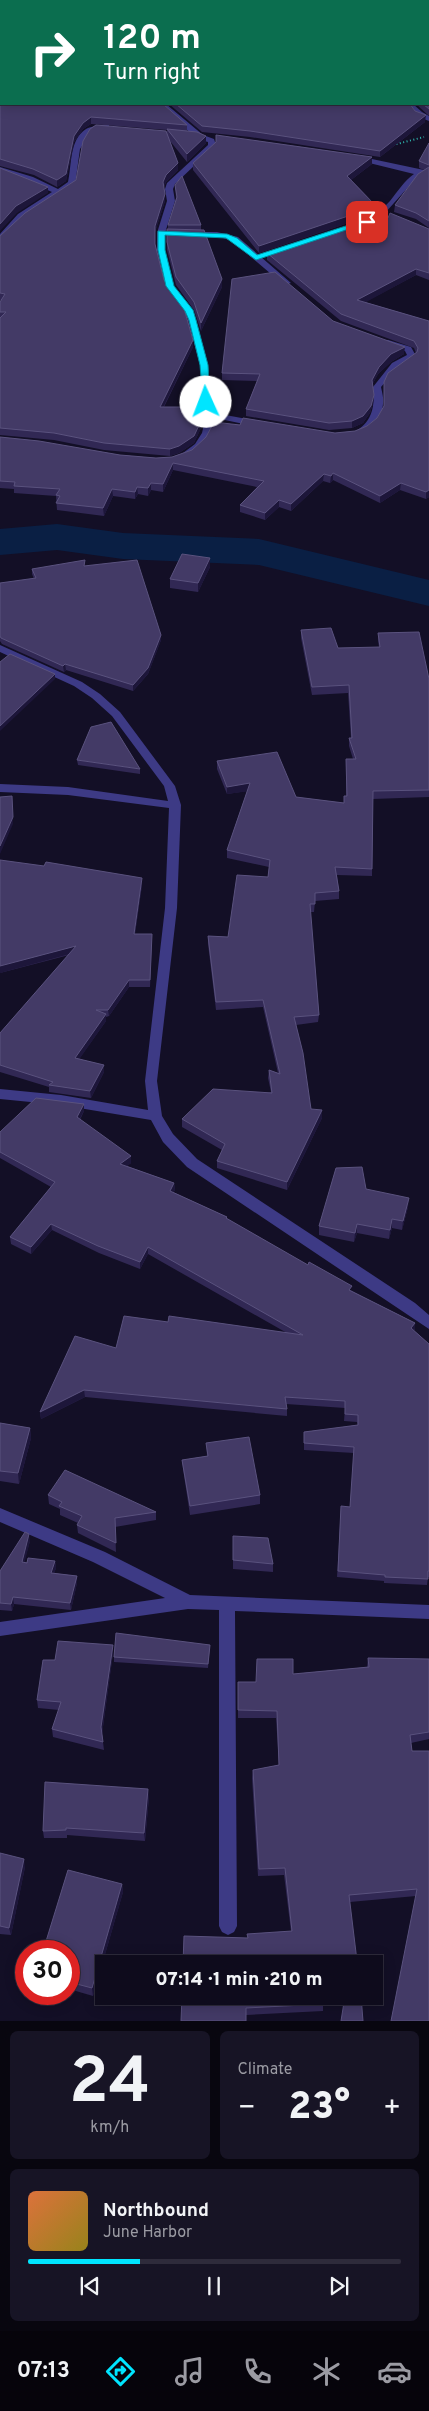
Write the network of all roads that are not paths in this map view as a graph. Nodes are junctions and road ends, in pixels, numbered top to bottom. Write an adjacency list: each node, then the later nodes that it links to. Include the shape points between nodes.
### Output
1 (163, 105): 6 (street)
2 (410, 105): 3 (street)
3 (429, 119)
4 (116, 128): 11 (street, via 95,127 82,137 76,145 76,169 72,183)
5 (183, 136): 6 (street)
6 (200, 137): 7 (street); 13 (street, via 211,141 212,145 171,183 172,201)
7 (217, 138)
8 (347, 156): 10 (street)
9 (0, 170): 11 (street, via 30,178)
10 (425, 171): 12 (street, via 406,183 385,213)
11 (56, 192): 16 (street, via 21,216)
12 (342, 230)
13 (161, 233): 14 (street); 19 (street, via 170,286 189,310 192,320 204,365 206,402)
14 (171, 233)
15 (181, 234): 17 (street, via 235,239 260,257)
16 (0, 239)
17 (296, 291)
18 (378, 340): 21 (street, via 408,349 412,356 395,365 377,388 379,404 368,428)
19 (211, 415): 20 (street); 22 (street, via 207,432 198,446)
20 (266, 425)
21 (349, 435)
22 (176, 459)
23 (0, 648): 25 (street, via 78,684 116,714 169,786)
24 (0, 788): 25 (street, via 41,788)
25 (175, 806): 27 (street, via 171,908 151,1081)
26 (0, 1094): 27 (street, via 62,1100)
27 (155, 1116): 28 (street, via 168,1138 192,1164 410,1307)
28 (429, 1323)
29 (0, 1515): 30 (street, via 99,1556)
30 (188, 1602): 31 (street); 33 (street)
31 (227, 1604): 32 (street); 34 (street)
32 (429, 1612)
33 (0, 1629)
34 (228, 1926)

